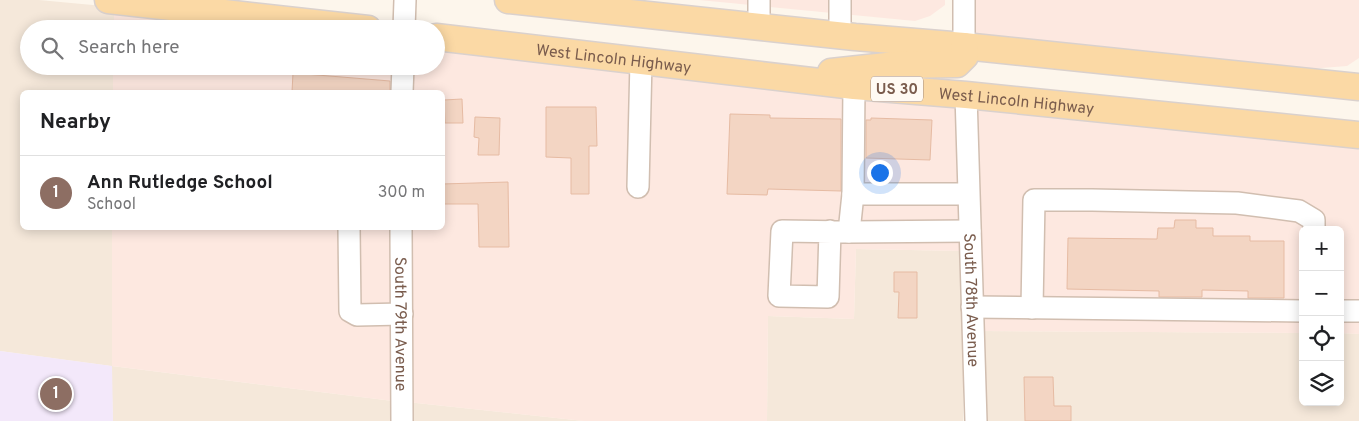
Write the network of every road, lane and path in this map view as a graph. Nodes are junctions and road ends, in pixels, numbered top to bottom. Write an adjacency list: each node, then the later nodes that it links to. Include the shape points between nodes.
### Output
1 (108, 0): 8 (main road)
2 (405, 0): 9 (street)
3 (508, 0): 7 (main road)
4 (759, 0): 10 (street)
5 (840, 0): 11 (street)
6 (964, 0): 13 (street)
7 (645, 7): 10 (main road)
8 (287, 20)
9 (404, 20)
10 (759, 27): 11 (main road)
11 (840, 36): 13 (main road)
12 (445, 38): 14 (main road, West Lincoln Highway / US 30)
13 (964, 46): 16 (main road, via 965,56 957,64 896,65); 18 (main road)
14 (641, 61): 16 (main road, West Lincoln Highway / US 30); 22 (street)
15 (402, 75): 19 (street)
16 (783, 77): 17 (main road, West Lincoln Highway / US 30)
17 (854, 86): 20 (main road, West Lincoln Highway / US 30); 24 (street)
18 (1359, 87)
19 (402, 90)
20 (966, 95): 21 (main road, West Lincoln Highway / US 30); 23 (street, South 78th Avenue)
21 (1359, 135)
22 (638, 187)
23 (968, 187): 24 (street); 28 (street, South 78th Avenue)
24 (853, 194): 28 (street, via 839,231)
25 (1314, 226): 30 (street, via 1314,220 1299,211 1237,203 1034,200)
26 (349, 230): 34 (street, via 350,311 357,315)
27 (401, 230): 34 (street, South 79th Avenue)
28 (970, 231): 29 (street, South 78th Avenue)
29 (972, 307): 30 (street); 36 (street, South 78th Avenue)
30 (1032, 308): 31 (street)
31 (1299, 310)
32 (1344, 311): 33 (street)
33 (1359, 311)
34 (402, 314): 35 (street, South 79th Avenue)
35 (402, 421)
36 (976, 421)

